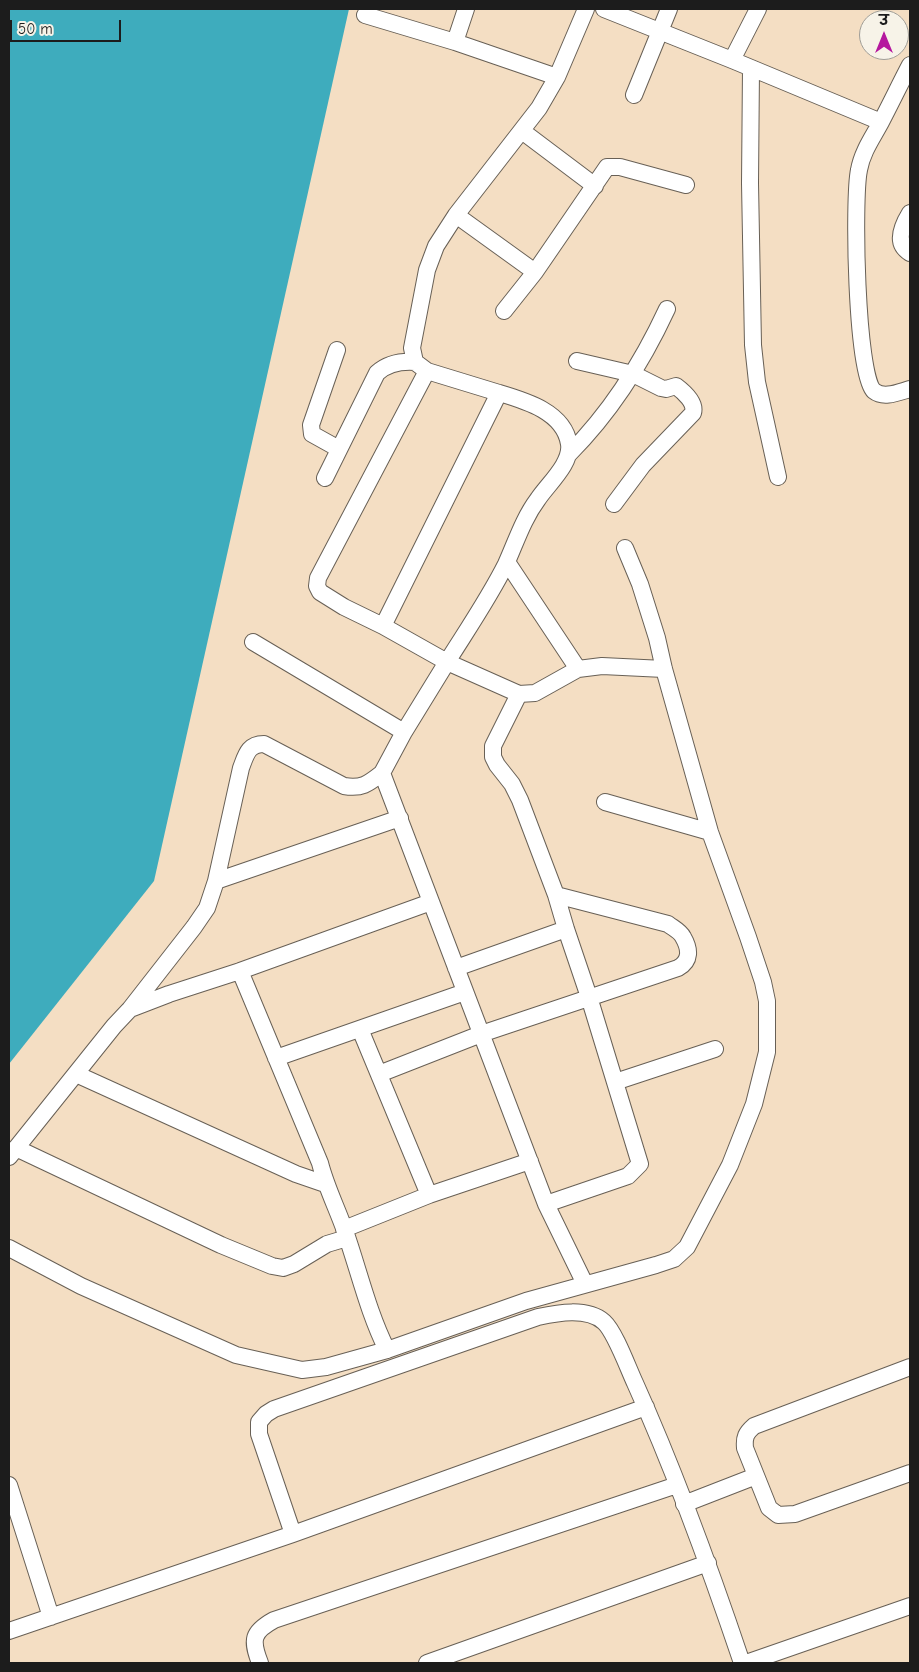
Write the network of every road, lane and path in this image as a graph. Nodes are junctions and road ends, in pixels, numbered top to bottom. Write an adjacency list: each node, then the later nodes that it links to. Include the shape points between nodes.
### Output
1 (466, 9): 8 (street)
2 (586, 9): 12 (street)
3 (604, 9): 7 (street)
4 (669, 9): 7 (street)
5 (758, 9): 9 (street)
6 (366, 15): 8 (street)
7 (659, 32): 9 (street); 13 (street)
8 (455, 42): 12 (street)
9 (732, 60): 11 (street)
10 (910, 64): 14 (street)
11 (751, 68): 14 (street); 33 (street, via 753,345 757,382)
12 (557, 77): 15 (street, via 540,108)
13 (634, 94)
14 (881, 122): 28 (street, via 859,169 856,195 860,334 872,389 879,394)
15 (522, 130): 16 (street); 19 (street)
16 (595, 186): 17 (street, via 604,171 613,166); 21 (street)
17 (686, 186)
18 (910, 213): 20 (street, via 900,233 901,243)
19 (456, 214): 21 (street); 26 (street, via 436,246 427,270 412,348)
20 (910, 253)
21 (535, 272): 23 (street)
22 (667, 309): 27 (street)
23 (504, 311)
24 (337, 350): 30 (street, via 310,430)
25 (577, 361): 27 (street)
26 (421, 366): 29 (street); 30 (street, via 406,362 384,366); 37 (street, via 318,578 320,592)
27 (633, 374): 31 (street, via 602,418); 34 (street, via 661,388 679,387 694,409 643,465)
28 (910, 389)
29 (499, 393): 31 (street, via 528,401 549,414 563,428); 37 (street)
30 (339, 449): 32 (street)
31 (569, 454): 36 (street, via 521,526)
32 (325, 478)
33 (778, 478)
34 (614, 504)
35 (625, 548): 41 (street, via 640,584)
36 (506, 562): 39 (street); 40 (street)
37 (383, 626): 39 (street)
38 (253, 642): 43 (street)
39 (447, 662): 42 (street); 43 (street)
40 (578, 669): 41 (street, via 602,666); 42 (street, via 535,693)
41 (664, 669): 47 (street)
42 (519, 694): 49 (street, via 493,746 493,757 520,800)
43 (404, 732): 44 (street)
44 (382, 773): 46 (street); 48 (street, via 367,784 355,788 344,786 264,744 252,746 241,768)
45 (605, 802): 47 (street)
46 (400, 818): 48 (street); 50 (street)
47 (710, 832): 71 (street, via 767,1001 767,1052 754,1104 730,1166 687,1247 674,1259 656,1266)
48 (216, 881): 56 (street, via 207,908)
49 (556, 895): 51 (street); 55 (street, via 668,924 684,938 689,957 683,965)
50 (431, 902): 52 (street); 53 (street)
51 (566, 929): 52 (street); 55 (street)
52 (456, 968): 54 (street)
53 (240, 971): 56 (street); 60 (street)
54 (465, 992): 57 (street); 58 (street)
55 (589, 997): 58 (street); 63 (street)
56 (130, 1009): 61 (street)
57 (360, 1029): 60 (street); 62 (street)
58 (481, 1034): 62 (street); 65 (street)
59 (715, 1049): 63 (street)
60 (276, 1058): 66 (street)
61 (76, 1074): 64 (street); 66 (street, via 296,1174)
62 (379, 1074): 67 (street)
63 (615, 1082): 68 (street, via 640,1164 628,1176)
64 (12, 1152): 69 (street, via 272,1266 282,1268 294,1264)
65 (530, 1161): 67 (street); 68 (street)
66 (326, 1184): 69 (street)
67 (428, 1195): 69 (street)
68 (546, 1204): 71 (street)
69 (346, 1233): 72 (street, via 376,1327)
70 (9, 1248): 72 (street, via 81,1286 236,1355 302,1370 326,1367)
71 (585, 1284): 72 (street, via 526,1301)
72 (387, 1350)
73 (910, 1367): 76 (street, via 754,1426 744,1438)
74 (646, 1407): 78 (street); 81 (street); 81 (street, via 604,1322 591,1314 556,1313 274,1409 259,1422 259,1434)
75 (910, 1473): 76 (street, via 787,1515 778,1515 769,1508)
76 (756, 1476): 79 (street)
77 (9, 1484): 80 (street)
78 (677, 1485): 79 (street); 86 (street, via 274,1620 260,1628 255,1638)
79 (684, 1504): 82 (street)
80 (12, 1506): 84 (street)
81 (293, 1534): 84 (street)
82 (708, 1563): 87 (street); 88 (street)
83 (910, 1606): 89 (street)
84 (51, 1617): 85 (street)
85 (9, 1631)
86 (260, 1663)
87 (427, 1663)
88 (742, 1663)
89 (746, 1663)

